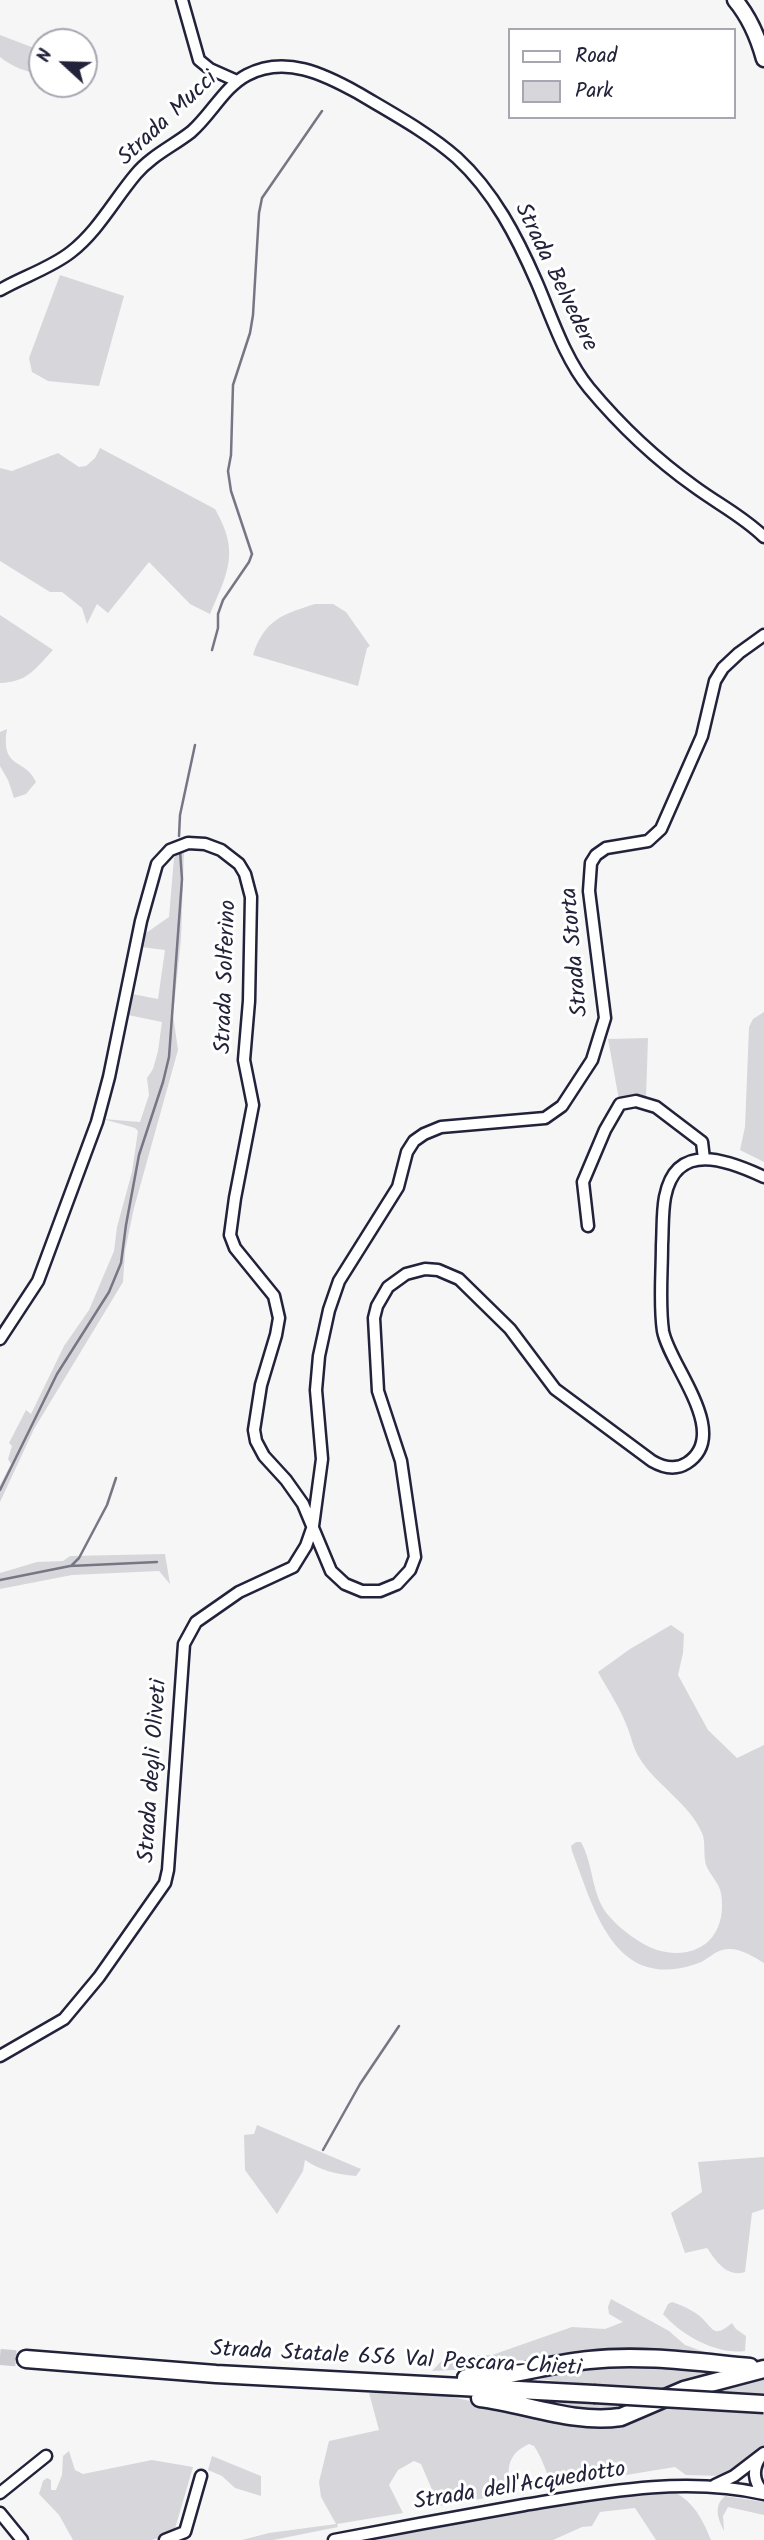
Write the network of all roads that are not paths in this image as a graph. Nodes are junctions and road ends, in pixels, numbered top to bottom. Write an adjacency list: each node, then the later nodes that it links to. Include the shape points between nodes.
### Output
1 (182, 0): 5 (street, Strada Mucci, via 199,60)
2 (735, 0): 3 (main road, via 746,13)
3 (764, 59)
4 (249, 74): 5 (street, Strada Mucci); 7 (street, Strada Belvedere, via 287,66 323,75 456,157 506,219 588,387 646,446)
5 (237, 81): 6 (street, Strada Mucci, via 191,132 136,174 71,253)
6 (0, 290)
7 (764, 537)
8 (764, 635): 13 (street, Strada Storta, via 738,653 715,681 702,736 660,829 648,841 606,848 591,863 589,891 605,1017 592,1060 577,1085 562,1106 545,1118 441,1127 414,1141 398,1187 338,1281 319,1356 316,1390 322,1458)
9 (704, 1159): 10 (street, via 734,1163); 11 (street, via 702,1142 656,1107 636,1101 620,1104 583,1182); 13 (street, Strada Solferino, via 690,1161 674,1174 663,1209 663,1332 697,1401 703,1429 692,1460 663,1467 643,1455 555,1389 510,1329 459,1279 438,1270 413,1271 388,1287 374,1318 378,1391 401,1461 414,1543 410,1570 397,1584 380,1591 362,1591 345,1584 331,1572)
10 (764, 1177)
11 (588, 1226)
12 (0, 1339): 13 (street, Strada Solferino, via 38,1281 97,1122 157,864 170,850 188,843 221,850 239,864 251,897 244,1060 253,1105 230,1235 274,1296 279,1318 254,1430 264,1456 298,1496)
13 (313, 1526): 14 (street, Strada degli Oliveti, via 293,1567 239,1592 196,1622 184,1644 165,1883 64,2019)
14 (0, 2056)
15 (26, 2359): 17 (highway, Strada Statale 656 Val Pescara-Chieti)
16 (764, 2369): 17 (highway, via 615,2358 494,2377 442,2378); 17 (highway, via 684,2390 621,2417 600,2419)
17 (423, 2385): 18 (highway, Strada Statale 656 Val Pescara-Chieti, bridge)
18 (764, 2404)
19 (764, 2453): 22 (street, Strada dell'Acquedotto); 24 (street, Strada dell'Acquedotto, via 755,2474)
20 (46, 2456): 23 (street)
21 (201, 2476): 27 (street, via 185,2532)
22 (714, 2486): 24 (street, Strada dell'Acquedotto); 28 (street, Strada dell'Acquedotto, via 663,2486 587,2495)
23 (0, 2493)
24 (764, 2493)
25 (0, 2513): 26 (street)
26 (22, 2540)
27 (164, 2540)
28 (334, 2540)

